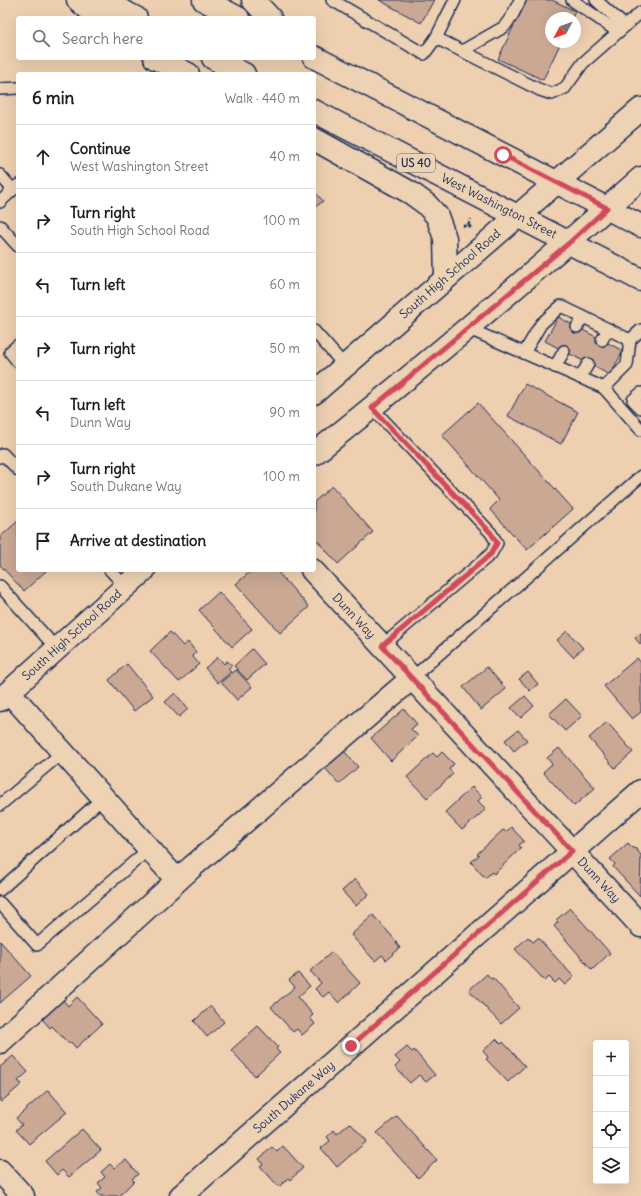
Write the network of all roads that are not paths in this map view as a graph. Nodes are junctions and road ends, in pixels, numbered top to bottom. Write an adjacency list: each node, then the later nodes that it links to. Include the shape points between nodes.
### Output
1 (78, 0): 11 (main road)
2 (101, 0): 12 (main road)
3 (204, 0): 13 (main road)
4 (253, 0): 14 (main road)
5 (332, 0): 16 (lane, via 424,54)
6 (456, 0): 16 (lane)
7 (520, 0): 17 (lane, via 504,27)
8 (572, 0): 15 (lane)
9 (596, 0): 15 (lane)
10 (641, 12): 15 (lane)
11 (97, 16)
12 (132, 16)
13 (234, 16)
14 (268, 16)
15 (621, 29): 17 (lane, via 583,63 565,88 552,94)
16 (436, 38): 17 (lane)
17 (462, 51)
18 (316, 58): 30 (main road)
19 (159, 60): 21 (main road)
20 (217, 60): 22 (main road)
21 (184, 72)
22 (240, 72)
23 (16, 88): 24 (lane)
24 (0, 89)
25 (641, 109): 30 (main road, South High School Road)
26 (316, 112): 34 (main road, West Washington Street / US 40)
27 (316, 139): 39 (main road, via 426,204 437,216 445,238)
28 (0, 175): 31 (lane)
29 (641, 178): 33 (main road)
30 (557, 182): 33 (main road); 34 (main road, South High School Road)
31 (16, 187): 32 (lane)
32 (0, 202)
33 (607, 208): 36 (main road); 37 (main road)
34 (517, 216): 37 (main road, West Washington Street / US 40); 39 (main road, South High School Road)
35 (0, 226): 38 (lane)
36 (641, 226)
37 (569, 243): 40 (main road, West Washington Street / US 40); 43 (main road)
38 (16, 244)
39 (446, 277): 52 (main road, South High School Road)
40 (641, 280)
41 (583, 317): 42 (lane); 44 (lane); 50 (lane, via 561,306 541,324)
42 (578, 327)
43 (467, 328): 50 (lane); 58 (main road)
44 (608, 329): 47 (lane); 48 (lane)
45 (641, 330): 48 (lane)
46 (316, 333): 52 (lane)
47 (602, 340)
48 (630, 340): 55 (lane, via 628,365)
49 (564, 351): 53 (lane)
50 (524, 353): 53 (lane)
51 (588, 364): 54 (lane)
52 (344, 365): 56 (main road, South High School Road)
53 (555, 367): 54 (lane)
54 (580, 378): 55 (lane)
55 (604, 388): 60 (lane)
56 (316, 391)
57 (641, 393): 59 (lane, via 633,400)
58 (372, 408): 61 (main road); 70 (lane, via 491,533 497,543 491,554)
59 (641, 408)
60 (641, 430)
61 (316, 452)
62 (0, 457): 63 (lane, via 3,454)
63 (16, 468)
64 (641, 476): 72 (lane)
65 (112, 572): 69 (lane)
66 (142, 572): 69 (main road, South High School Road)
67 (314, 572): 70 (main road, Dunn Way)
68 (0, 586): 71 (lane)
69 (126, 587): 71 (main road, South High School Road)
70 (382, 646): 72 (main road, Dunn Way)
71 (57, 649): 73 (main road, South High School Road)
72 (412, 678): 79 (main road, Dunn Way); 80 (main road)
73 (5, 696): 74 (main road)
74 (63, 752): 76 (main road); 77 (lane)
75 (641, 791): 79 (main road, South Dukane Way)
76 (104, 797): 78 (main road); 81 (lane)
77 (0, 805)
78 (149, 849): 80 (main road); 82 (lane, via 36,944)
79 (572, 851): 83 (main road, Dunn Way); 87 (main road, South Dukane Way)
80 (177, 880): 84 (main road)
81 (0, 890)
82 (0, 903)
83 (641, 926)
84 (0, 1042)
85 (0, 1171): 86 (main road)
86 (23, 1196)
87 (180, 1196)

